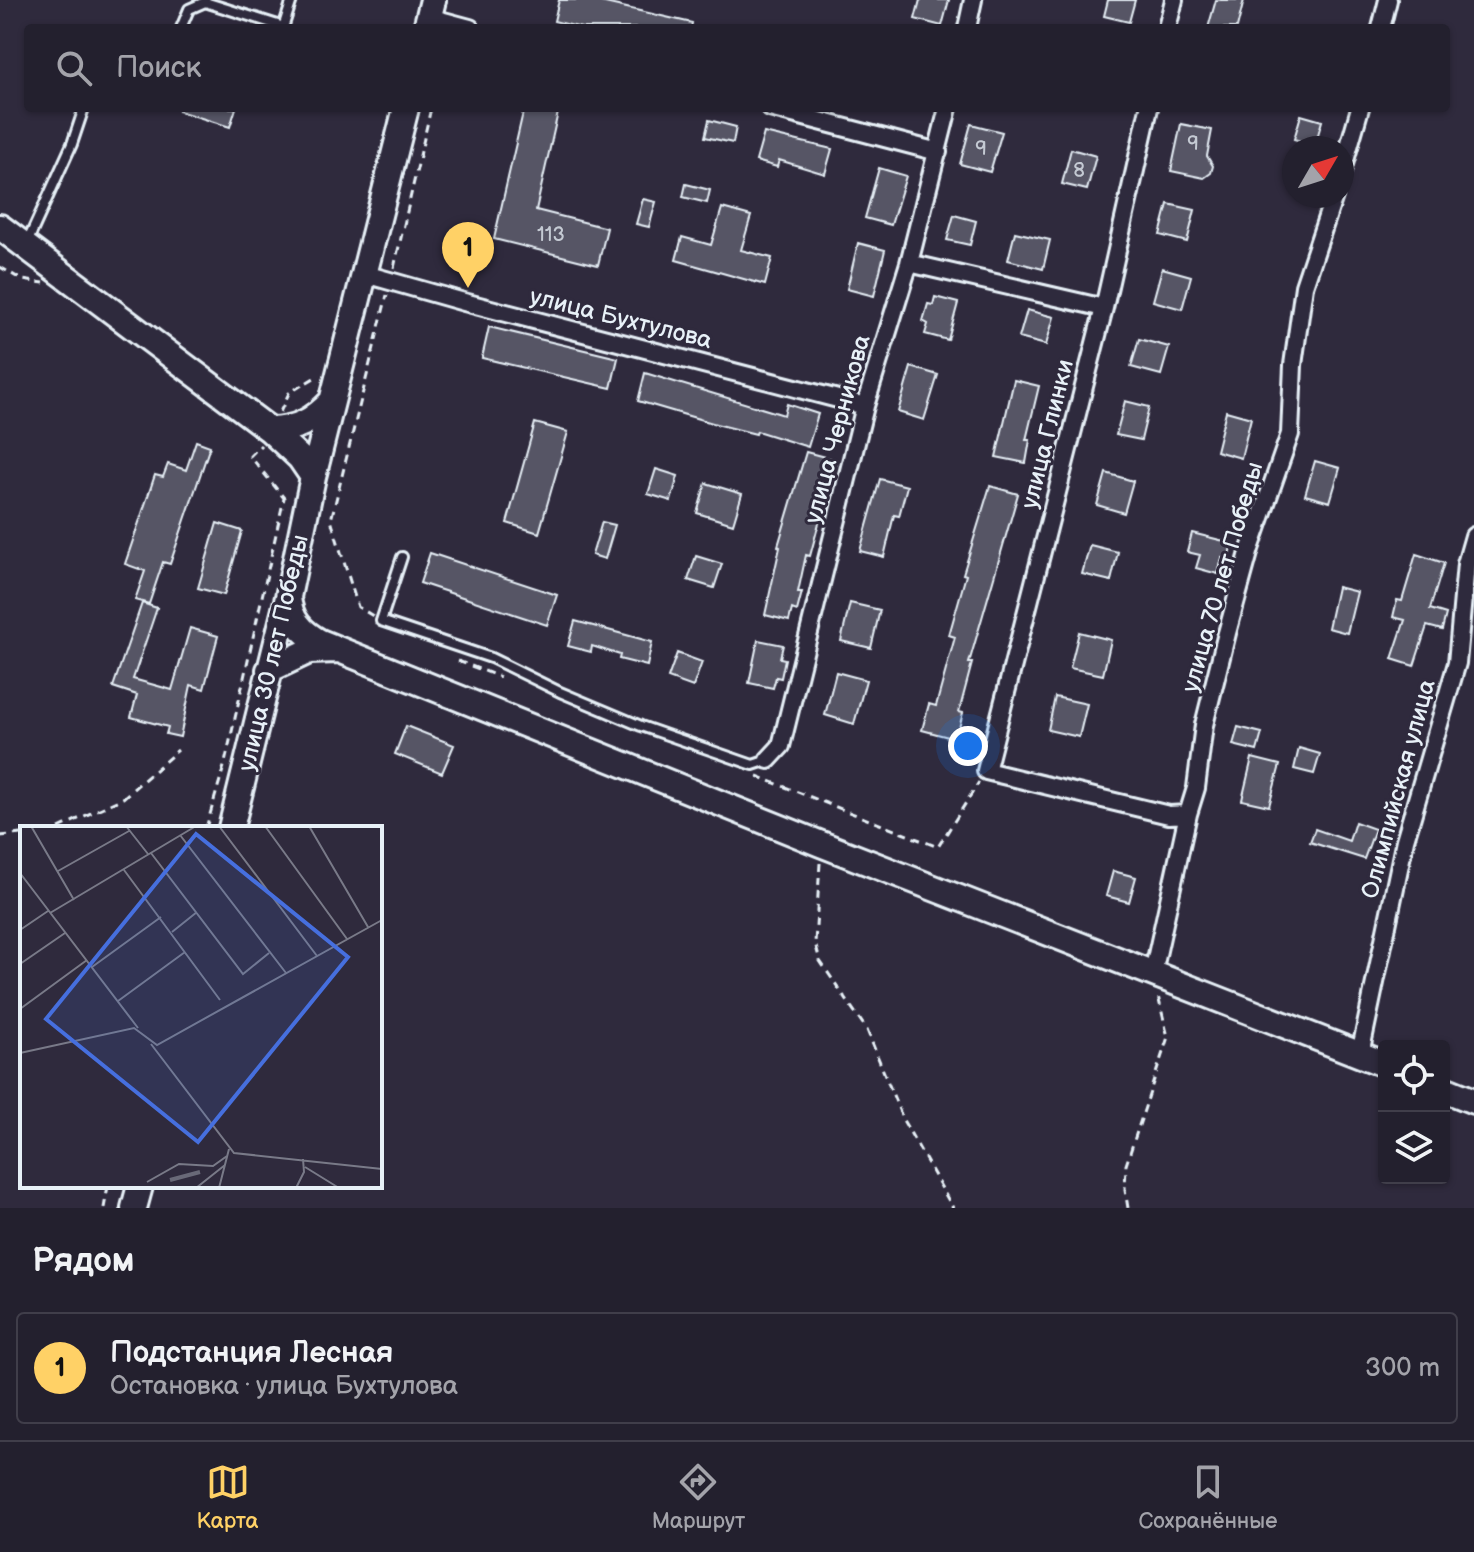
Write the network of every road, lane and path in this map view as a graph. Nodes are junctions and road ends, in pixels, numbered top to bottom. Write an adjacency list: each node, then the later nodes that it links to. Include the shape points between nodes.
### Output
1 (292, 0): 8 (lane)
2 (973, 0): 10 (street)
3 (1174, 0): 11 (street)
4 (1388, 0): 12 (street)
5 (429, 15): 9 (street)
6 (183, 24): 7 (lane, via 189,9 205,2)
7 (272, 24)
8 (285, 24)
9 (457, 24)
10 (968, 24)
11 (1168, 24)
12 (1382, 24)
13 (83, 112): 24 (lane)
14 (405, 112): 27 (main road)
15 (430, 112): 28 (path)
16 (785, 112): 21 (street)
17 (947, 112): 21 (street, улица Черникова)
18 (1148, 112): 30 (street, улица Глинки)
19 (1359, 112): 20 (street)
20 (1352, 136)
21 (938, 152): 25 (street, улица Черникова)
22 (1330, 208): 44 (street, улица 70 лет Победы, via 1304,286 1290,434 1230,619)
23 (0, 227): 24 (main road)
24 (25, 248): 29 (main road)
25 (909, 263): 30 (street); 33 (street, улица Черникова)
26 (0, 267): 29 (path, via 36,284)
27 (365, 274): 28 (street, улица Бухтулова); 32 (main road, улица 30 лет Победы)
28 (391, 279): 33 (street, улица Бухтулова); 39 (path, via 331,520 358,607)
29 (72, 283): 34 (main road)
30 (1104, 308): 44 (street, улица Глинки, via 986,771 1169,815)
31 (322, 373): 34 (path, via 289,393)
32 (332, 401): 34 (main road, via 303,424); 35 (main road, улица 30 лет Победы)
33 (865, 406): 43 (street, улица Черникова, via 781,746)
34 (270, 430): 35 (main road); 46 (path, via 250,456 284,498 233,732)
35 (313, 477): 38 (main road, улица 30 лет Победы)
36 (1474, 536): 52 (street, Олимпийская улица, via 1466,564 1457,663 1405,840)
37 (402, 557): 39 (lane)
38 (288, 597): 40 (main road, via 290,613 305,634); 41 (main road, улица 30 лет Победы)
39 (381, 621): 43 (lane, via 491,658 641,726 753,765)
40 (339, 650): 41 (main road, via 309,651); 50 (main road)
41 (269, 670): 47 (main road, улица 30 лет Победы)
42 (178, 750): 45 (path, via 123,798)
43 (768, 760)
44 (1188, 814): 51 (street, улица 70 лет Победы)
45 (63, 826)
46 (207, 826)
47 (231, 826)
48 (20, 834): 49 (path)
49 (0, 836)
50 (821, 844): 51 (main road); 60 (path, via 815,943 820,961 867,1030 903,1120)
51 (1153, 973): 52 (main road); 61 (path, via 1168,1037 1126,1165)
52 (1360, 1054): 53 (main road)
53 (1378, 1062)
54 (1450, 1091): 55 (main road)
55 (1474, 1101)
56 (108, 1188): 58 (path)
57 (139, 1188): 59 (main road)
58 (104, 1208)
59 (134, 1208)
60 (953, 1208)
61 (1128, 1208)

